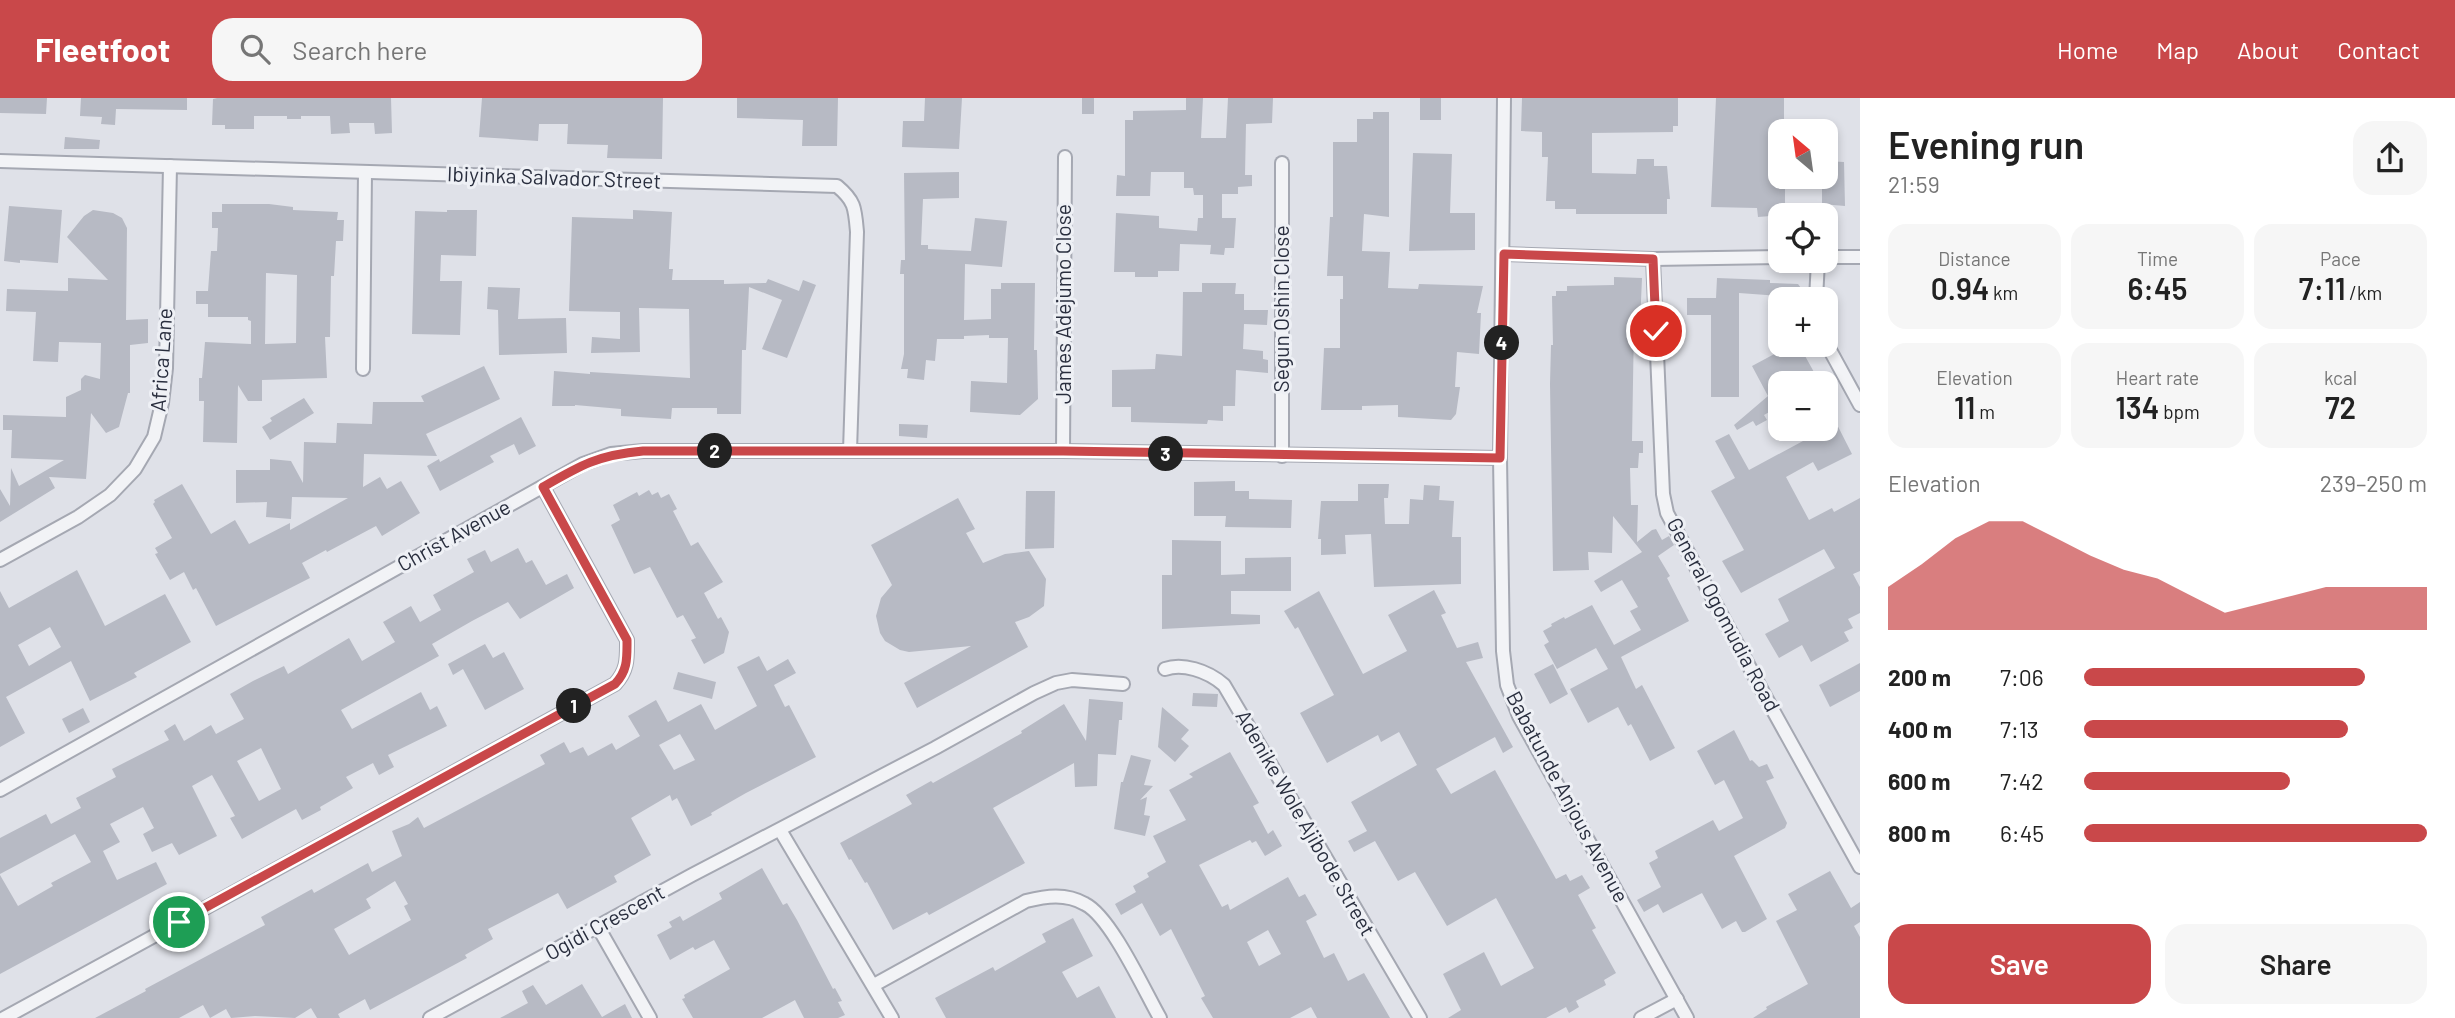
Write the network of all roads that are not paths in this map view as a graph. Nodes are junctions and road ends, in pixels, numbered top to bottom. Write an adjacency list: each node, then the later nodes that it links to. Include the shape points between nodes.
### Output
1 (1504, 98): 7 (street, Babatunde Anjous Avenue)
2 (1065, 157): 16 (street, James Adejumo Close)
3 (0, 161): 5 (street, Ibiyinka Salvador Street)
4 (1282, 163): 17 (street, Segun Oshin Close)
5 (170, 166): 6 (street, Ibiyinka Salvador Street); 20 (street, Africa Lane, via 166,369 154,437 135,469 110,495)
6 (365, 173): 13 (street); 15 (street, Ibiyinka Salvador Street, via 837,186 856,211)
7 (1504, 254): 11 (street); 18 (street, Babatunde Anjous Avenue)
8 (1768, 257): 11 (street)
9 (1838, 257): 10 (street)
10 (1860, 257)
11 (1653, 259): 25 (street, General Ogomudia Road, via 1667,513)
12 (1834, 357): 14 (street)
13 (363, 369)
14 (1860, 405)
15 (850, 451): 16 (street, Christ Avenue); 19 (street, Christ Avenue, via 611,454)
16 (1063, 451): 17 (street, Christ Avenue)
17 (1282, 456): 18 (street, Christ Avenue)
18 (1500, 458): 28 (street, Babatunde Anjous Avenue, via 1507,685 1519,716)
19 (543, 487): 23 (street, Christ Avenue); 29 (street, via 627,640 627,666 615,684)
20 (0, 560)
21 (1165, 669): 34 (street, Adenike Wole Ajibode Street, via 1195,668 1224,685)
22 (1123, 684): 24 (street, Ogidi Crescent, via 1056,683)
23 (0, 790)
24 (780, 830): 26 (street, Ogidi Crescent); 27 (street)
25 (1860, 867)
26 (598, 927): 30 (street, Ogidi Crescent); 31 (street)
27 (874, 985): 32 (street); 33 (street, via 1026,901 1065,897 1086,904 1106,923)
28 (1676, 999): 35 (street); 36 (street, Babatunde Anjous Avenue)
29 (4, 1018)
30 (430, 1018)
31 (650, 1018)
32 (892, 1018)
33 (1160, 1018)
34 (1420, 1018)
35 (1641, 1018)
36 (1687, 1018)

